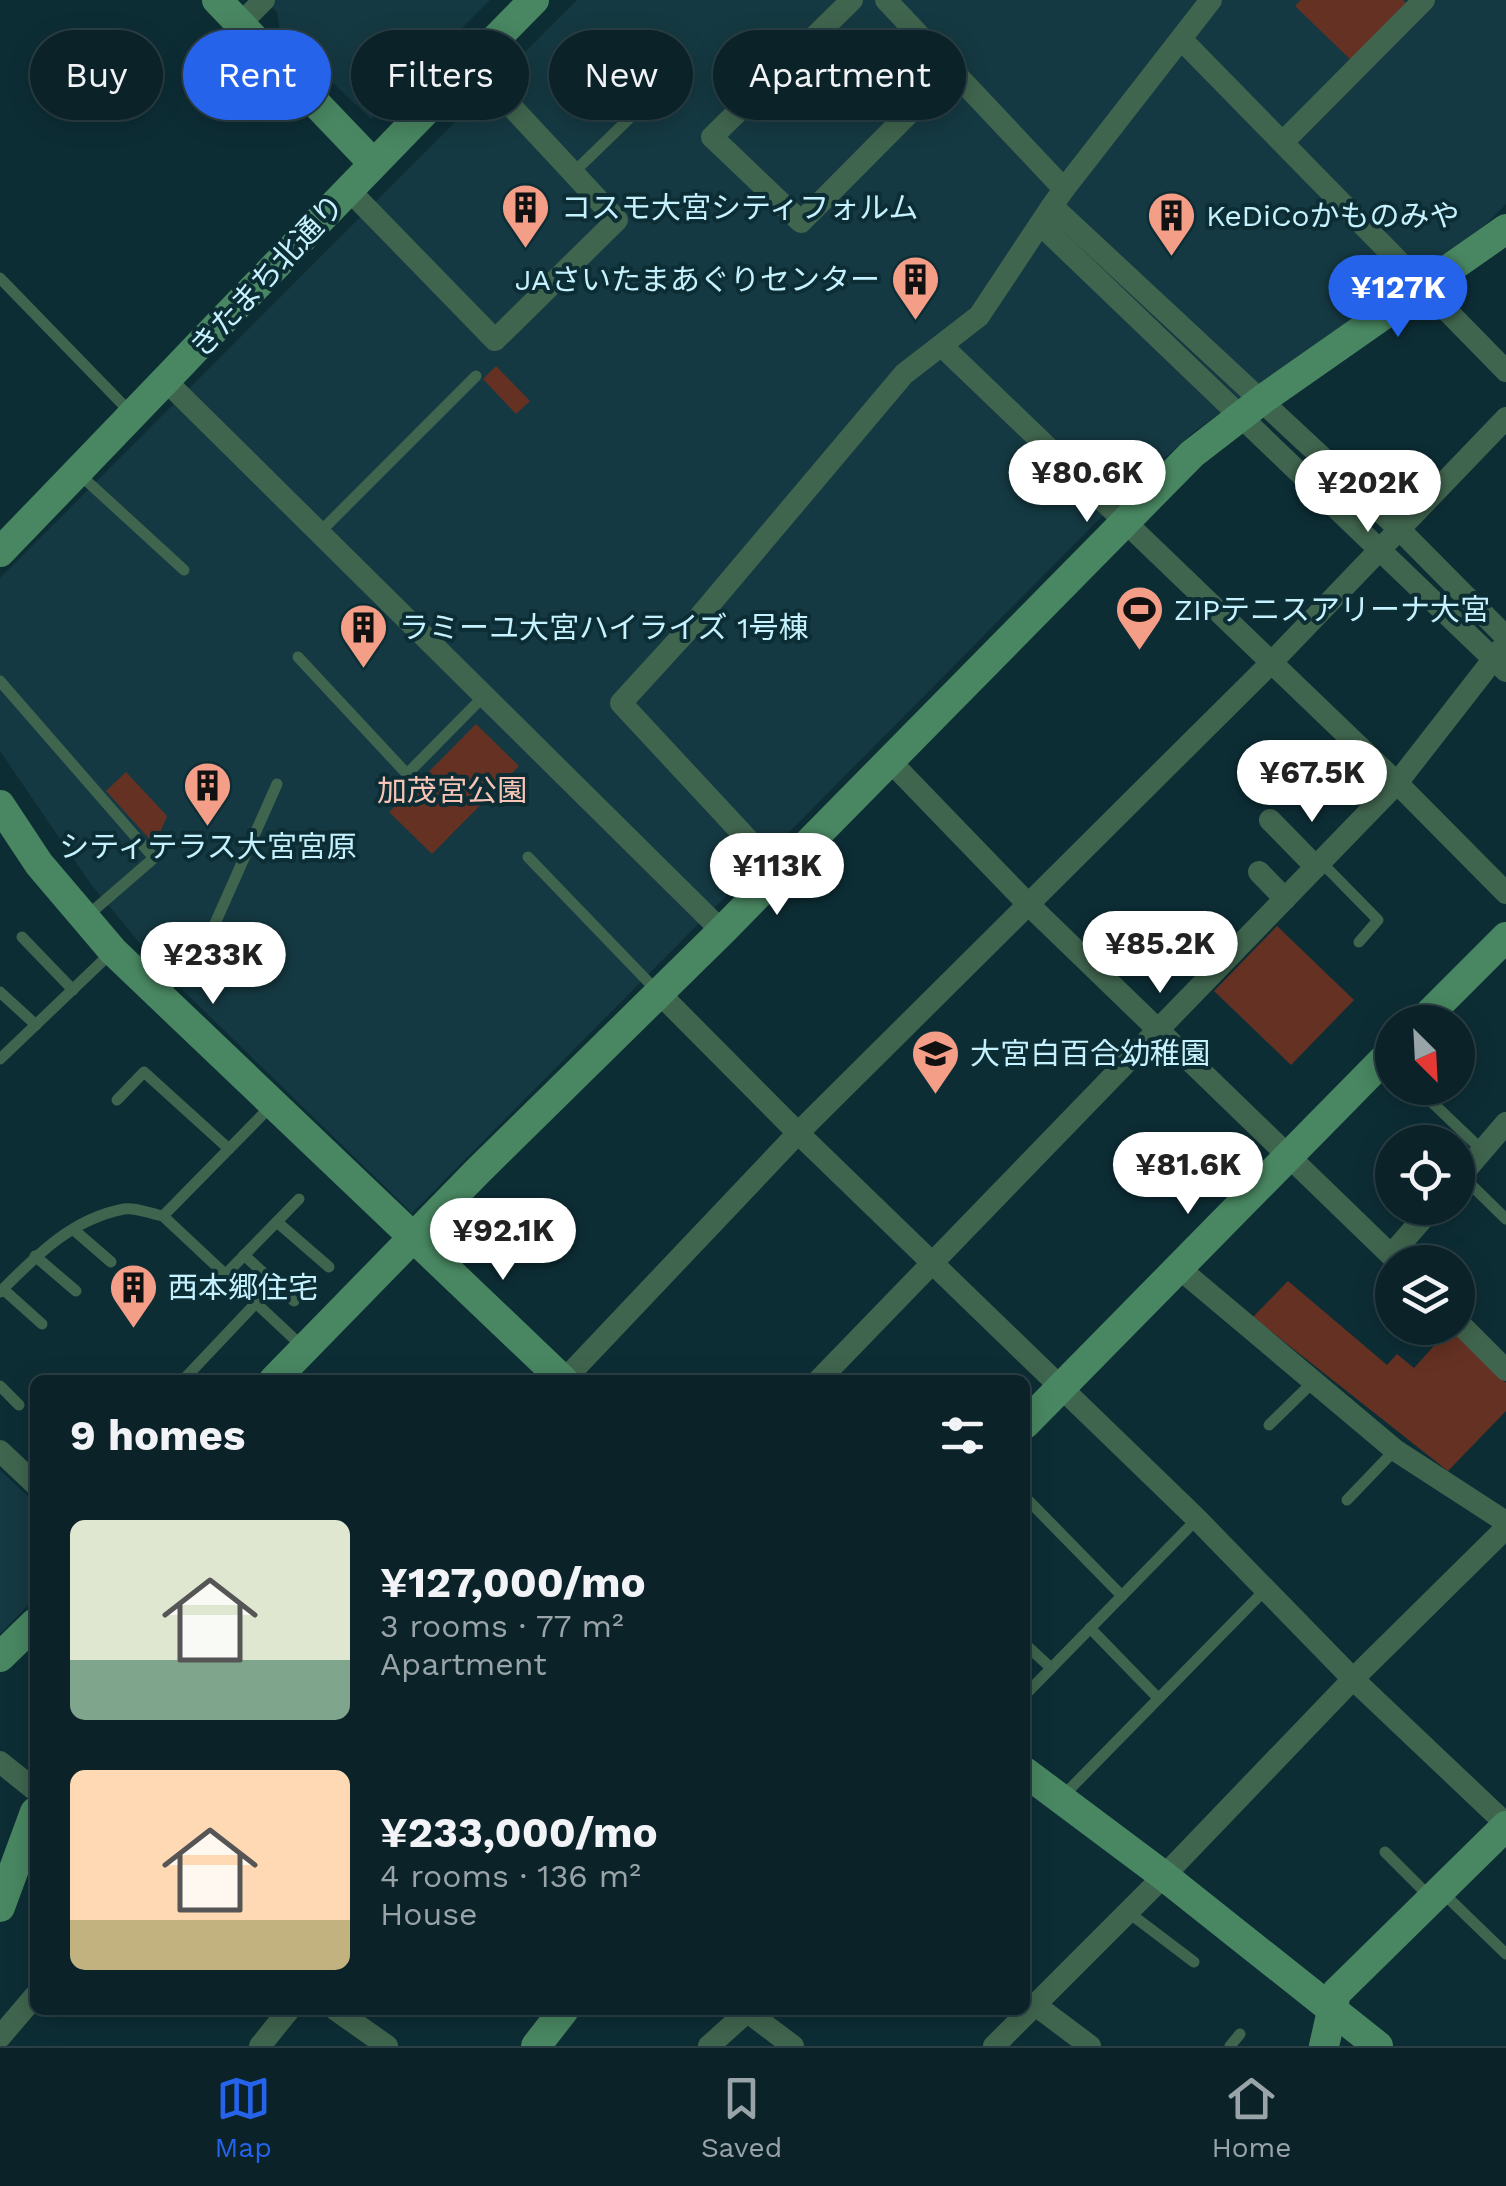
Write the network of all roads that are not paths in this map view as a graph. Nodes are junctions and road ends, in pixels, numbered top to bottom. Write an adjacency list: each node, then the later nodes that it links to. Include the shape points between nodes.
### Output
1 (217, 0): 8 (street)
2 (264, 0): 8 (street)
3 (534, 0): 9 (street, きたまち北通り)
4 (852, 0): 10 (street)
5 (886, 0): 11 (street)
6 (1210, 0): 12 (street)
7 (1424, 0): 19 (street)
8 (241, 23): 20 (street)
9 (504, 30)
10 (821, 30)
11 (914, 30)
12 (1181, 38): 19 (street); 23 (street)
13 (966, 89): 23 (street)
14 (415, 120): 20 (street, きたまち北通り)
15 (523, 120): 21 (street)
16 (628, 120): 21 (lane)
17 (729, 120): 18 (street, via 712,137 801,222)
18 (902, 120)
19 (1282, 142): 26 (street)
20 (372, 163): 22 (street, きたまち北通り)
21 (573, 173): 22 (street, via 617,220 495,340)
22 (348, 189): 30 (street, きたまち北通り)
23 (1052, 206): 27 (street, via 979,316); 31 (street)
24 (1506, 230): 26 (street)
25 (0, 278): 32 (lane)
26 (1423, 286): 28 (street); 31 (street)
27 (943, 347): 35 (street); 53 (street, via 904,374 621,703)
28 (1506, 371)
29 (476, 376): 36 (lane)
30 (168, 382): 32 (street, きたまち北通り); 36 (street)
31 (1250, 408): 35 (street); 37 (street)
32 (132, 415): 34 (street, きたまち北通り)
33 (1506, 418): 37 (street)
34 (78, 472): 38 (street, きたまち北通り); 39 (lane)
35 (1122, 522): 42 (street); 45 (street)
36 (319, 534): 44 (street)
37 (1387, 539): 40 (street); 42 (street)
38 (0, 552)
39 (184, 570)
40 (1501, 653): 46 (street)
41 (298, 657): 44 (lane, via 407,774)
42 (1270, 663): 46 (street); 56 (street)
43 (0, 681): 57 (lane, via 154,858)
44 (483, 696): 58 (street)
45 (889, 760): 53 (street); 56 (street)
46 (1397, 783): 51 (street); 54 (street)
47 (278, 784): 66 (lane, via 206,946)
48 (0, 805): 57 (street)
49 (1270, 820): 51 (street)
50 (528, 857): 65 (lane)
51 (1318, 865): 55 (street); 61 (lane, via 1378,920)
52 (1259, 872): 55 (street)
53 (779, 873): 58 (street)
54 (1506, 893)
55 (1285, 899): 69 (street)
56 (1027, 902): 69 (street); 76 (street)
57 (84, 919): 62 (street)
58 (722, 931): 65 (street)
59 (1506, 937): 67 (street)
60 (22, 938): 63 (lane)
61 (1359, 942)
62 (113, 951): 63 (lane); 66 (street)
63 (73, 990): 68 (lane)
64 (0, 992): 68 (lane)
65 (659, 993): 76 (street); 87 (street)
66 (158, 996): 73 (street)
67 (1438, 1005)
68 (36, 1025): 70 (lane)
69 (1158, 1031): 79 (street); 92 (street)
70 (0, 1059)
71 (1375, 1072): 79 (street)
72 (117, 1100): 77 (lane, via 144,1072)
73 (272, 1105): 77 (lane); 87 (street)
74 (1436, 1105): 78 (lane)
75 (1506, 1123): 78 (street)
76 (798, 1133): 92 (street); 107 (street)
77 (229, 1149): 83 (lane)
78 (1482, 1150): 80 (street)
79 (1288, 1156): 88 (street); 94 (street)
80 (1475, 1158)
81 (1475, 1191): 84 (lane)
82 (299, 1200): 85 (lane)
83 (163, 1216): 86 (lane, via 127,1208); 95 (lane)
84 (1506, 1219)
85 (277, 1222): 89 (lane); 93 (lane)
86 (74, 1230): 90 (lane); 91 (lane)
87 (412, 1238): 102 (street); 106 (street)
88 (1380, 1245)
89 (244, 1255): 95 (lane); 98 (lane)
90 (35, 1256): 96 (lane); 97 (lane)
91 (110, 1262)
92 (933, 1263): 108 (street); 111 (street)
93 (329, 1267)
94 (1180, 1269): 109 (street); 111 (street)
95 (225, 1275): 99 (lane)
96 (2, 1291): 100 (lane)
97 (76, 1291)
98 (294, 1301)
99 (256, 1304): 102 (lane); 104 (lane)
100 (42, 1324)
101 (1475, 1339): 103 (street)
102 (305, 1348): 105 (street)
103 (1506, 1370)
104 (188, 1375)
105 (279, 1375)
106 (559, 1375)
107 (569, 1375)
108 (824, 1375)
109 (1314, 1382): 114 (lane); 115 (street)
110 (0, 1386): 112 (lane)
111 (1062, 1386): 113 (street); 120 (street)
112 (19, 1405)
113 (1030, 1419)
114 (1269, 1425)
115 (1396, 1450): 118 (lane); 121 (street)
116 (0, 1451): 117 (street)
117 (30, 1479)
118 (1347, 1500)
119 (1030, 1502): 123 (lane)
120 (1198, 1519): 122 (street); 123 (lane)
121 (1506, 1526): 129 (street)
122 (1266, 1590): 129 (street); 131 (lane)
123 (1122, 1596): 125 (lane)
124 (30, 1627): 127 (street)
125 (1090, 1628): 128 (lane); 131 (lane)
126 (1030, 1649): 128 (lane)
127 (0, 1657)
128 (1051, 1668): 130 (lane)
129 (1353, 1680): 136 (street); 139 (street)
130 (1030, 1690)
131 (1158, 1698): 135 (lane)
132 (0, 1762): 134 (street)
133 (1030, 1776): 135 (street)
134 (30, 1786)
135 (1061, 1798): 139 (street)
136 (1506, 1825): 140 (street)
137 (30, 1826): 141 (street)
138 (1384, 1852): 140 (lane)
139 (1164, 1876): 142 (street); 148 (street)
140 (1435, 1894): 143 (lane); 148 (street, via 1336,1994)
141 (0, 1907)
142 (1128, 1912): 144 (lane); 146 (street)
143 (1506, 1954)
144 (1194, 1962)
145 (30, 2002): 156 (street)
146 (1034, 2004): 147 (street); 163 (street)
147 (1030, 2008)
148 (1332, 2010): 165 (street); 166 (street)
149 (285, 2015): 157 (street)
150 (343, 2015): 158 (street)
151 (553, 2015): 159 (street)
152 (742, 2015): 160 (street)
153 (753, 2015): 161 (street)
154 (1024, 2015): 162 (street)
155 (1240, 2034): 164 (lane)
156 (0, 2038)
157 (260, 2046)
158 (387, 2046)
159 (536, 2046)
160 (709, 2046)
161 (793, 2046)
162 (994, 2046)
163 (1090, 2046)
164 (1230, 2046)
165 (1324, 2046)
166 (1378, 2046)

